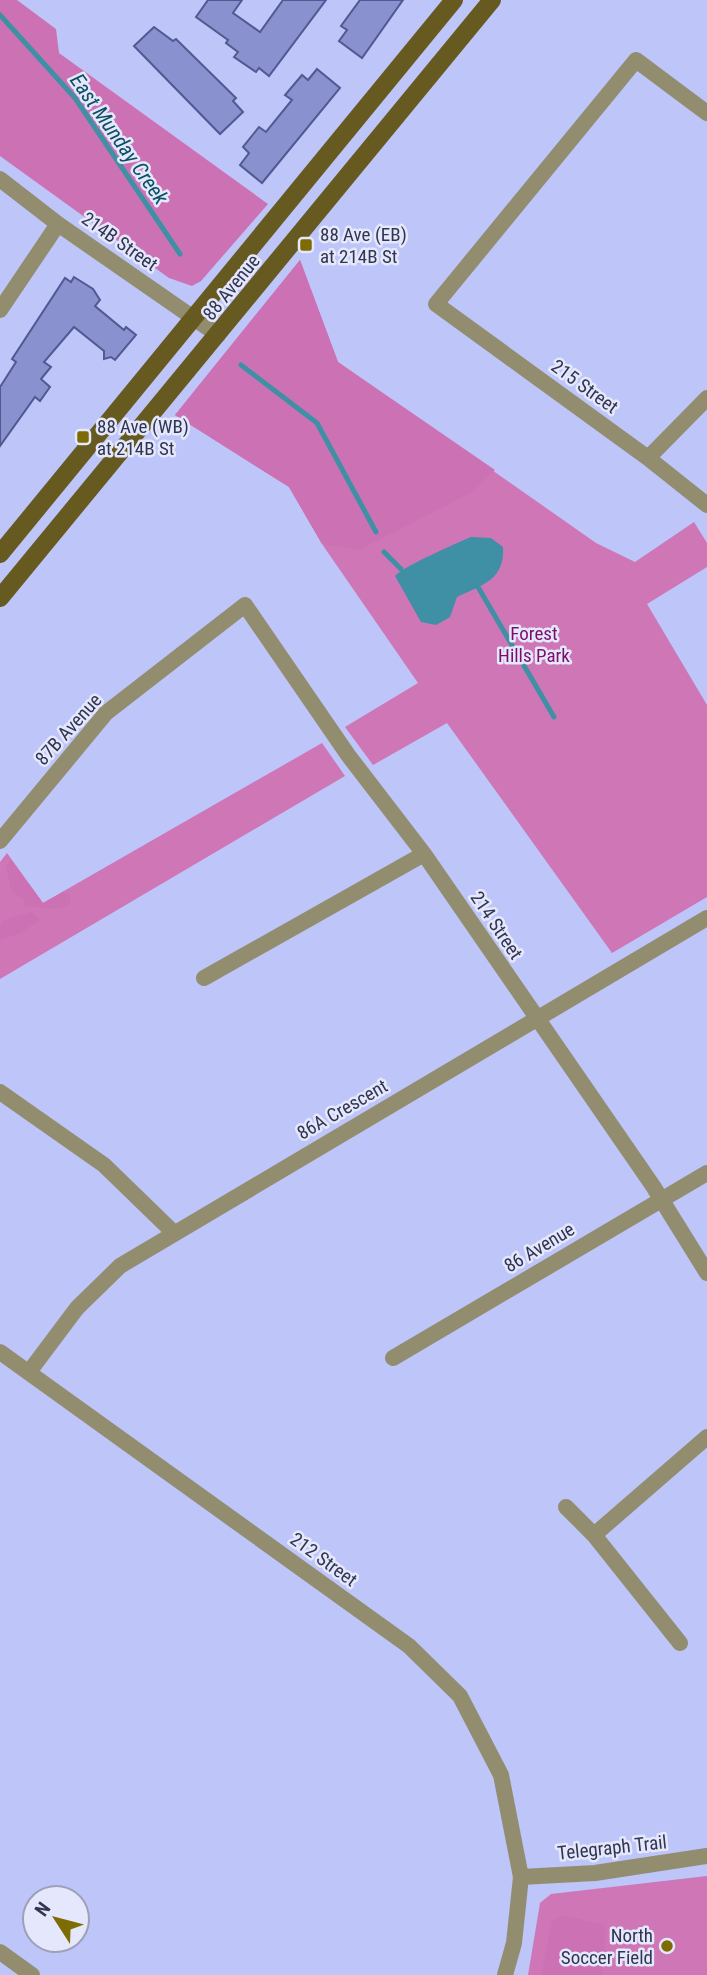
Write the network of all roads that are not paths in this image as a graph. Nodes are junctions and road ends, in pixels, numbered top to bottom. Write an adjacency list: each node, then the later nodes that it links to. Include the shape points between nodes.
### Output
1 (454, 0): 7 (main road, 88 Avenue)
2 (492, 0): 8 (main road, 88 Avenue)
3 (707, 113): 10 (street, 215 Street, via 636,61 436,304)
4 (0, 179): 5 (street, 214B Street)
5 (58, 224): 6 (street); 7 (street, 214B Street)
6 (0, 310)
7 (195, 318): 8 (street, 214B Street); 12 (main road, 88 Avenue)
8 (218, 335): 13 (main road, 88 Avenue)
9 (707, 398): 10 (street)
10 (648, 458): 11 (street, 215 Street)
11 (707, 505)
12 (0, 554)
13 (0, 598)
14 (245, 605): 15 (street, 87B Avenue, via 106,713); 16 (street, 214 Street, via 348,755)
15 (0, 841)
16 (424, 855): 18 (street); 19 (street, 214 Street)
17 (707, 918): 19 (street, 86A Crescent)
18 (204, 978)
19 (536, 1020): 22 (street, 214 Street); 23 (street, 86A Crescent)
20 (0, 1093): 23 (street, via 104,1165)
21 (707, 1173): 22 (street, 86 Avenue)
22 (662, 1199): 24 (street, 214 Street); 26 (street, 86 Avenue)
23 (174, 1233): 27 (street, 86A Crescent, via 120,1266 77,1308)
24 (707, 1273)
25 (0, 1352): 27 (street, 212 Street)
26 (393, 1358)
27 (29, 1372): 33 (street, 212 Street, via 409,1646 460,1696 501,1775)
28 (707, 1437): 30 (street)
29 (566, 1507): 30 (street)
30 (594, 1535): 31 (street)
31 (680, 1643)
32 (707, 1856): 33 (street, Telegraph Trail)
33 (521, 1877): 36 (street, 212 Street, via 514,1943)
34 (0, 1952): 35 (street)
35 (32, 1975)
36 (505, 1975)

